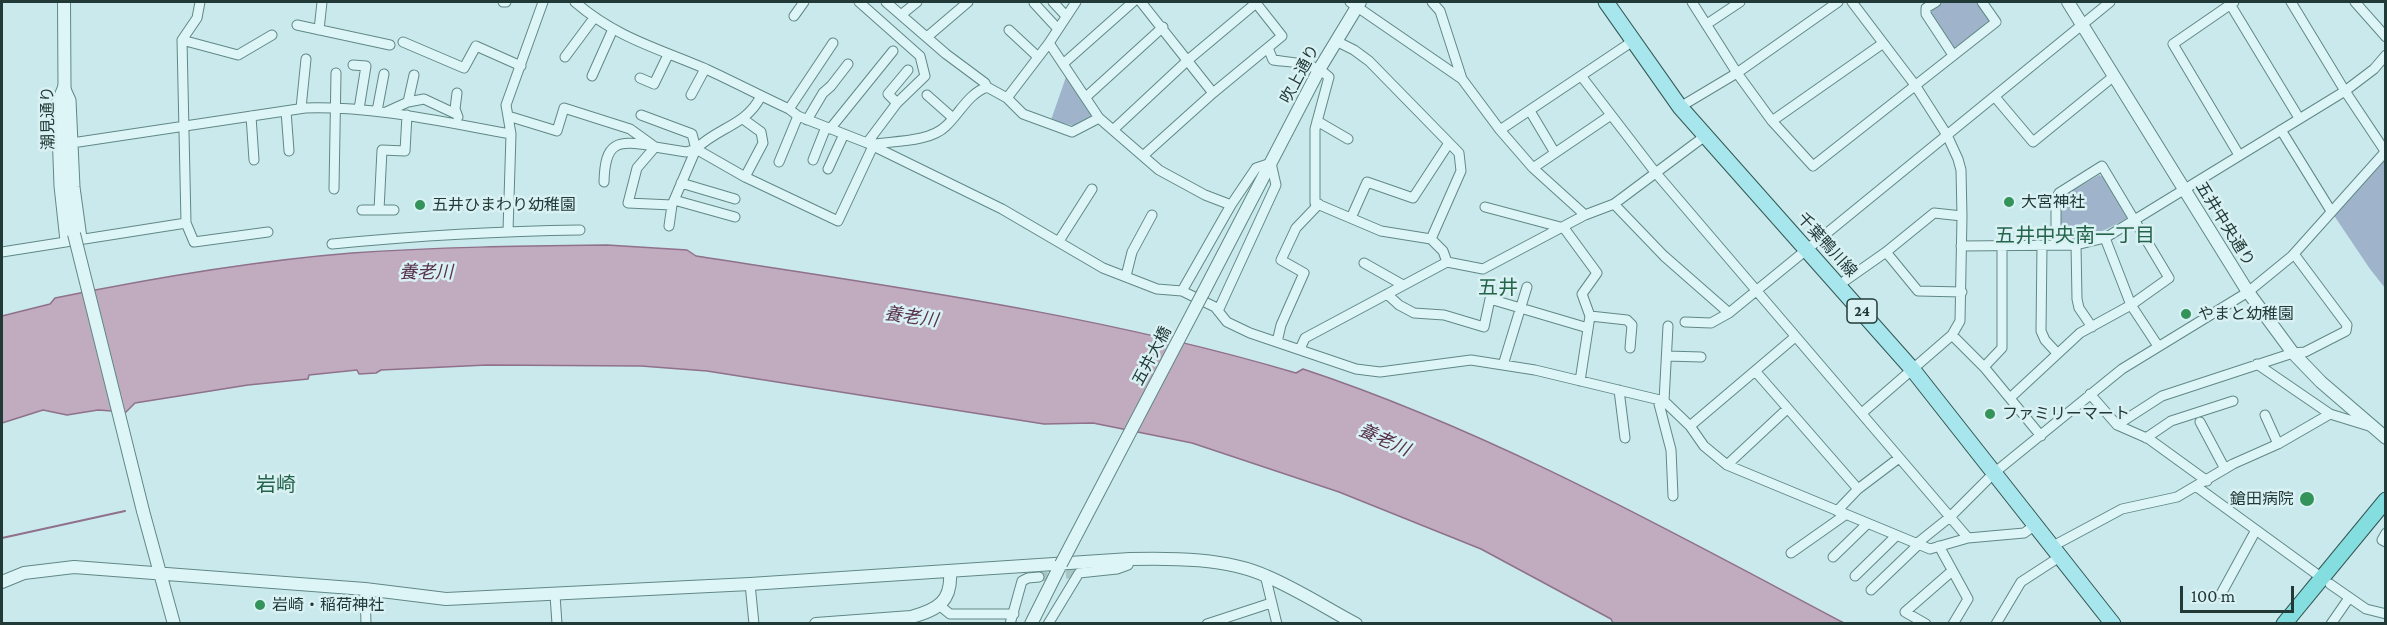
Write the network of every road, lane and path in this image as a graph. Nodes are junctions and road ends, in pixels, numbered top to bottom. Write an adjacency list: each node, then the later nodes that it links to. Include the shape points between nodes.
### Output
1 (64, 2): 78 (street, 潮見通り)
2 (200, 2): 45 (street, via 197,18)
3 (322, 2): 39 (street)
4 (543, 2): 65 (street)
5 (575, 2): 33 (street)
6 (804, 2): 31 (street)
7 (859, 2): 91 (street, via 920,56 925,76)
8 (886, 2): 30 (street)
9 (917, 2): 30 (street)
10 (968, 2): 44 (street)
11 (1053, 2): 32 (street)
12 (1076, 2): 32 (street)
13 (1133, 2): 63 (street)
14 (1432, 2): 77 (street, via 1440,11)
15 (1606, 2): 47 (main road, 千葉鴨川線 / 24)
16 (1692, 2): 35 (street)
17 (1740, 2): 35 (street)
18 (1838, 2): 70 (street)
19 (1852, 2): 51 (street)
20 (1936, 2): 56 (street, via 1926,8 1926,14)
21 (1982, 2): 56 (street, via 1996,22)
22 (2068, 2): 34 (street, 五井中央通り)
23 (2110, 2): 34 (street)
24 (2291, 2): 81 (street)
25 (2355, 2): 43 (street)
26 (1034, 3): 38 (street)
27 (1145, 3): 37 (street)
28 (1356, 3): 46 (street, 吹上通り); 77 (street)
29 (2232, 3): 109 (street); 133 (street, via 2173,44)
30 (901, 15): 44 (street)
31 (794, 16)
32 (1066, 16): 38 (street)
33 (594, 18): 40 (street); 58 (street)
34 (2083, 22): 74 (street, 五井中央通り); 88 (street)
35 (1707, 24): 70 (street)
36 (297, 25): 39 (street)
37 (1163, 27): 61 (street); 87 (street)
38 (1058, 28): 50 (street)
39 (319, 30): 52 (street)
40 (613, 30): 55 (street); 73 (street)
41 (1009, 30): 59 (street)
42 (272, 35): 45 (street, via 238,55)
43 (2385, 37)
44 (927, 38): 80 (street)
45 (182, 40): 114 (street)
46 (1336, 41): 66 (street, 吹上通り); 125 (street, via 1369,61)
47 (1632, 41): 75 (street); 93 (main road, 千葉鴨川線 / 24)
48 (403, 42): 65 (street, via 464,68 476,46)
49 (834, 43): 96 (street)
50 (1049, 43): 59 (street); 63 (street)
51 (1882, 44): 79 (street); 112 (street)
52 (390, 45)
53 (1268, 48): 61 (street, via 1282,36 1256,3); 66 (street, via 1274,60); 83 (street)
54 (893, 51): 115 (street)
55 (669, 55): 67 (street); 76 (street, via 654,84)
56 (1953, 55): 79 (street)
57 (2385, 55): 81 (street, via 2374,69)
58 (566, 57)
59 (1038, 57): 89 (street)
60 (306, 59): 94 (street)
61 (1188, 60): 83 (street); 116 (street)
62 (848, 64): 106 (street)
63 (1063, 64): 87 (street)
64 (352, 65): 95 (street, via 366,66)
65 (521, 66): 105 (street, via 506,105)
66 (1320, 68): 111 (street, via 1329,77); 137 (street, 吹上通り)
67 (705, 69): 84 (street); 86 (street)
68 (908, 70): 91 (street, via 888,94)
69 (336, 73): 92 (street)
70 (1737, 73): 93 (street); 112 (street)
71 (384, 74): 98 (street)
72 (414, 75): 90 (street)
73 (592, 76)
74 (2114, 76): 88 (street, via 2033,142); 146 (street, 五井中央通り)
75 (1582, 77): 99 (street); 103 (street)
76 (640, 78)
77 (1461, 79): 117 (street)
78 (64, 84): 124 (street, via 71,100); 169 (street, 潮見通り, via 65,171)
79 (1915, 86): 112 (street, via 1813,166); 121 (street)
80 (987, 87): 89 (street); 107 (street, via 969,99)
81 (2345, 91): 109 (street); 130 (street)
82 (457, 93): 100 (street)
83 (1213, 93): 132 (street)
84 (692, 95)
85 (927, 95): 107 (street)
86 (761, 96): 96 (street); 110 (street)
87 (1086, 97): 108 (street)
88 (1995, 97): 121 (street)
89 (1007, 98): 108 (street, via 1023,114 1072,132)
90 (408, 102): 98 (street); 100 (street, via 424,99)
91 (897, 103): 126 (street)
92 (334, 107): 94 (street); 95 (street); 144 (street)
93 (1680, 107): 122 (main road, 千葉鴨川線 / 24)
94 (301, 108): 97 (street)
95 (359, 109): 98 (street)
96 (789, 109): 106 (street)
97 (286, 111): 104 (street); 129 (street)
98 (381, 111): 101 (street)
99 (1530, 111): 117 (street); 131 (street)
100 (456, 114): 113 (street)
101 (407, 115): 113 (street); 154 (street, via 405,151 382,150)
102 (641, 115): 128 (street, via 692,134)
103 (1611, 115): 131 (street); 140 (street)
104 (251, 116): 114 (street); 134 (street)
105 (508, 116): 119 (street); 127 (street, via 557,131 564,108 630,129)
106 (803, 118): 115 (street); 136 (street)
107 (953, 118): 126 (street, via 937,133)
108 (1099, 118): 116 (street)
109 (2299, 118): 118 (street)
110 (743, 119): 128 (street); 141 (street, via 761,132 763,143)
111 (1317, 121): 123 (street); 149 (street, via 1315,203)
112 (1772, 121)
113 (461, 125): 119 (street)
114 (184, 126): 124 (street); 163 (street)
115 (828, 128): 120 (street); 135 (street)
116 (1113, 130): 132 (street)
117 (1500, 130): 138 (street)
118 (2281, 130): 133 (street); 156 (street)
119 (511, 134): 167 (street)
120 (843, 134): 126 (street); 139 (street)
121 (1947, 135): 160 (street, via 1961,170); 179 (street)
122 (1705, 136): 140 (street); 179 (main road, 千葉鴨川線 / 24)
123 (1348, 139)
124 (72, 143): 169 (street)
125 (1449, 143): 161 (street, via 1413,198 1367,182); 171 (street, via 1459,153 1461,171)
126 (869, 145): 141 (street, via 838,221); 172 (street, via 1002,208)
127 (655, 147): 128 (street, via 686,152); 142 (street, via 624,142 614,146 608,153); 148 (street, via 637,168 628,203)
128 (696, 149): 141 (street); 143 (street)
129 (289, 151)
130 (2385, 151): 156 (street)
131 (1555, 153): 138 (street)
132 (1144, 155): 151 (street, via 1159,170)
133 (2240, 155): 146 (street)
134 (254, 160)
135 (813, 160)
136 (779, 162)
137 (1271, 163): 151 (street, via 1256,168); 196 (street, via 1276,185); 262 (street, 五井大橋, bridge)
138 (1533, 168): 157 (street)
139 (828, 169)
140 (1655, 172): 150 (street); 190 (street)
141 (745, 177)
142 (604, 182)
143 (681, 183): 147 (street); 148 (street)
144 (334, 189)
145 (1092, 189): 172 (street)
146 (2184, 189): 162 (street); 192 (street, 五井中央通り)
147 (735, 199)
148 (673, 202): 158 (street); 164 (street)
149 (1319, 204): 161 (street); 205 (street, via 1296,228 1281,260 1304,273)
150 (1614, 204): 157 (street); 197 (street, via 1664,256)
151 (1231, 205): 189 (street)
152 (1485, 207): 165 (street)
153 (362, 210): 154 (street)
154 (379, 210): 155 (street)
155 (394, 210)
156 (2331, 211): 182 (street)
157 (1585, 215): 165 (street)
158 (735, 216)
159 (1152, 216): 185 (street, via 1132,252)
160 (1962, 216): 177 (street); 181 (street, via 1934,213)
161 (1351, 218): 171 (street, via 1381,231)
162 (2136, 220): 170 (street); 175 (street, via 2102,166 2059,193); 194 (street, via 2169,278)
163 (186, 222): 168 (street, via 194,242); 169 (street)
164 (669, 226)
165 (1564, 228): 183 (street, via 1483,269); 198 (street, via 1597,273 1582,294)
166 (580, 230): 167 (street)
167 (508, 231): 173 (street)
168 (268, 232)
169 (73, 238): 180 (street); 265 (street, 潮見通り, bridge)
170 (2105, 238): 176 (street); 194 (street)
171 (1431, 239): 183 (street)
172 (1059, 241): 185 (street, via 1103,268)
173 (333, 244)
174 (2002, 245): 177 (street); 178 (street); 215 (street, via 2002,348)
175 (2056, 245): 176 (street); 178 (street)
176 (2076, 245): 201 (street, via 2077,299)
177 (1961, 246): 191 (street)
178 (2042, 246): 209 (street, via 2042,331)
179 (1805, 249): 187 (main road, 千葉鴨川線 / 24); 190 (street)
180 (2, 252)
181 (1886, 252): 187 (street); 191 (street, via 1918,291)
182 (2294, 254): 192 (street); 210 (street, via 2348,325 2346,331 2305,352)
183 (1447, 262): 186 (street)
184 (1364, 263): 186 (street)
185 (1126, 276): 189 (street, via 1156,289)
186 (1403, 285): 193 (street)
187 (1839, 285): 216 (main road, 千葉鴨川線 / 24)
188 (1527, 287): 195 (street)
189 (1182, 291): 196 (street)
190 (1756, 291): 197 (street); 204 (street)
191 (1962, 292): 203 (street, via 1960,321)
192 (2248, 292): 206 (street); 210 (street, 五井中央通り)
193 (1387, 294): 195 (street, via 1414,313 1444,315 1484,327 1490,299); 208 (street, via 1305,338)
194 (2131, 305): 201 (street); 206 (street)
195 (1521, 307): 202 (street); 214 (street)
196 (1218, 311): 205 (street, via 1227,322)
197 (1729, 312): 199 (street, via 1711,323)
198 (1590, 316): 202 (street); 207 (street, via 1627,320 1632,325)
199 (1685, 322)
200 (1668, 326): 211 (street)
201 (2092, 327): 209 (street)
202 (1588, 328): 218 (street)
203 (1952, 335): 215 (street); 216 (street)
204 (1795, 337): 217 (street); 225 (street)
205 (1277, 342): 208 (street)
206 (2158, 346): 220 (street)
207 (1630, 348)
208 (1300, 349): 214 (street, via 1356,369 1380,372 1471,360)
209 (2057, 353): 221 (street)
210 (2293, 353): 213 (street); 231 (street, 五井中央通り)
211 (1667, 356): 212 (street); 222 (street)
212 (1701, 357)
213 (2257, 364): 226 (street); 229 (street, via 2162,396)
214 (1503, 365): 218 (street)
215 (1984, 367): 221 (street)
216 (1913, 370): 225 (street); 240 (main road, 千葉鴨川線 / 24)
217 (1756, 372): 224 (street); 230 (street)
218 (1580, 381): 219 (street)
219 (1618, 390): 222 (street); 233 (street)
220 (2090, 394): 229 (street); 232 (street)
221 (2010, 398): 232 (street)
222 (1661, 400): 230 (street); 244 (street, via 1671,450)
223 (2233, 401): 234 (street, via 2171,422)
224 (1787, 409): 238 (street); 243 (street)
225 (1863, 413): 237 (street)
226 (2330, 414): 231 (street); 236 (street)
227 (2265, 415): 236 (street)
228 (2200, 422): 239 (street)
229 (2117, 425): 234 (street)
230 (1690, 426): 238 (street, via 1704,446)
231 (2373, 427): 235 (street, 五井中央通り)
232 (2041, 436): 240 (street)
233 (1625, 438)
234 (2145, 438): 241 (street)
235 (2385, 438)
236 (2278, 444): 239 (street)
237 (1899, 458): 243 (street); 248 (street)
238 (1727, 465): 246 (street)
239 (2225, 469): 241 (street)
240 (1994, 473): 248 (street); 250 (main road, 千葉鴨川線 / 24)
241 (2206, 481): 242 (street)
242 (2197, 487): 251 (street); 258 (street, via 2177,497 2122,509)
243 (1858, 489): 246 (street)
244 (1673, 496)
245 (2385, 500): 269 (highway)
246 (1841, 513): 249 (street); 259 (street)
247 (2385, 516): 269 (highway)
248 (1950, 517): 254 (street); 256 (street)
249 (1867, 524): 253 (street); 260 (street)
250 (2037, 524): 254 (street, via 2024,533); 258 (main road, 千葉鴨川線 / 24)
251 (2256, 530): 269 (street); 274 (street)
252 (2385, 534): 255 (street)
253 (1896, 536): 256 (street); 267 (street)
254 (1968, 538): 257 (street)
255 (2385, 542)
256 (1917, 545): 257 (street, via 1930,549); 273 (street)
257 (1938, 546): 263 (street)
258 (2057, 551): 293 (street, via 2021,582); 294 (main road, 千葉鴨川線 / 24)
259 (1791, 553)
260 (1833, 557)
261 (1130, 559): 262 (street); 266 (street, via 1204,561); 287 (street, via 1128,565 1117,570 1079,573)
262 (1061, 564): 264 (street); 286 (street)
263 (1952, 571): 291 (street, via 1905,612); 292 (street, via 1968,600)
264 (950, 572): 271 (street); 278 (street, via 948,595)
265 (160, 574): 270 (street, via 74,567 24,573); 272 (street); 281 (street)
266 (1265, 575): 277 (street); 290 (street)
267 (1855, 576)
268 (1040, 577): 280 (street, via 1022,581)
269 (2326, 581): 276 (street); 295 (highway); 296 (highway)
270 (2, 582)
271 (750, 584): 275 (street); 284 (street)
272 (365, 589): 275 (street, via 446,599); 282 (street)
273 (1871, 590)
274 (2221, 594)
275 (555, 595): 283 (street)
276 (2349, 598): 279 (street, via 2366,609); 297 (street)
277 (1271, 603): 288 (street); 289 (street)
278 (939, 605): 280 (street, via 950,614); 285 (street, via 911,617)
279 (2385, 614)
280 (1012, 619)
281 (174, 624)
282 (366, 624)
283 (557, 624)
284 (754, 624)
285 (816, 624)
286 (1031, 624)
287 (1048, 624)
288 (1207, 624)
289 (1277, 624)
290 (1356, 624)
291 (1926, 624)
292 (1953, 624)
293 (1996, 624)
294 (2113, 624)
295 (2284, 624)
296 (2297, 624)
297 (2331, 624)

